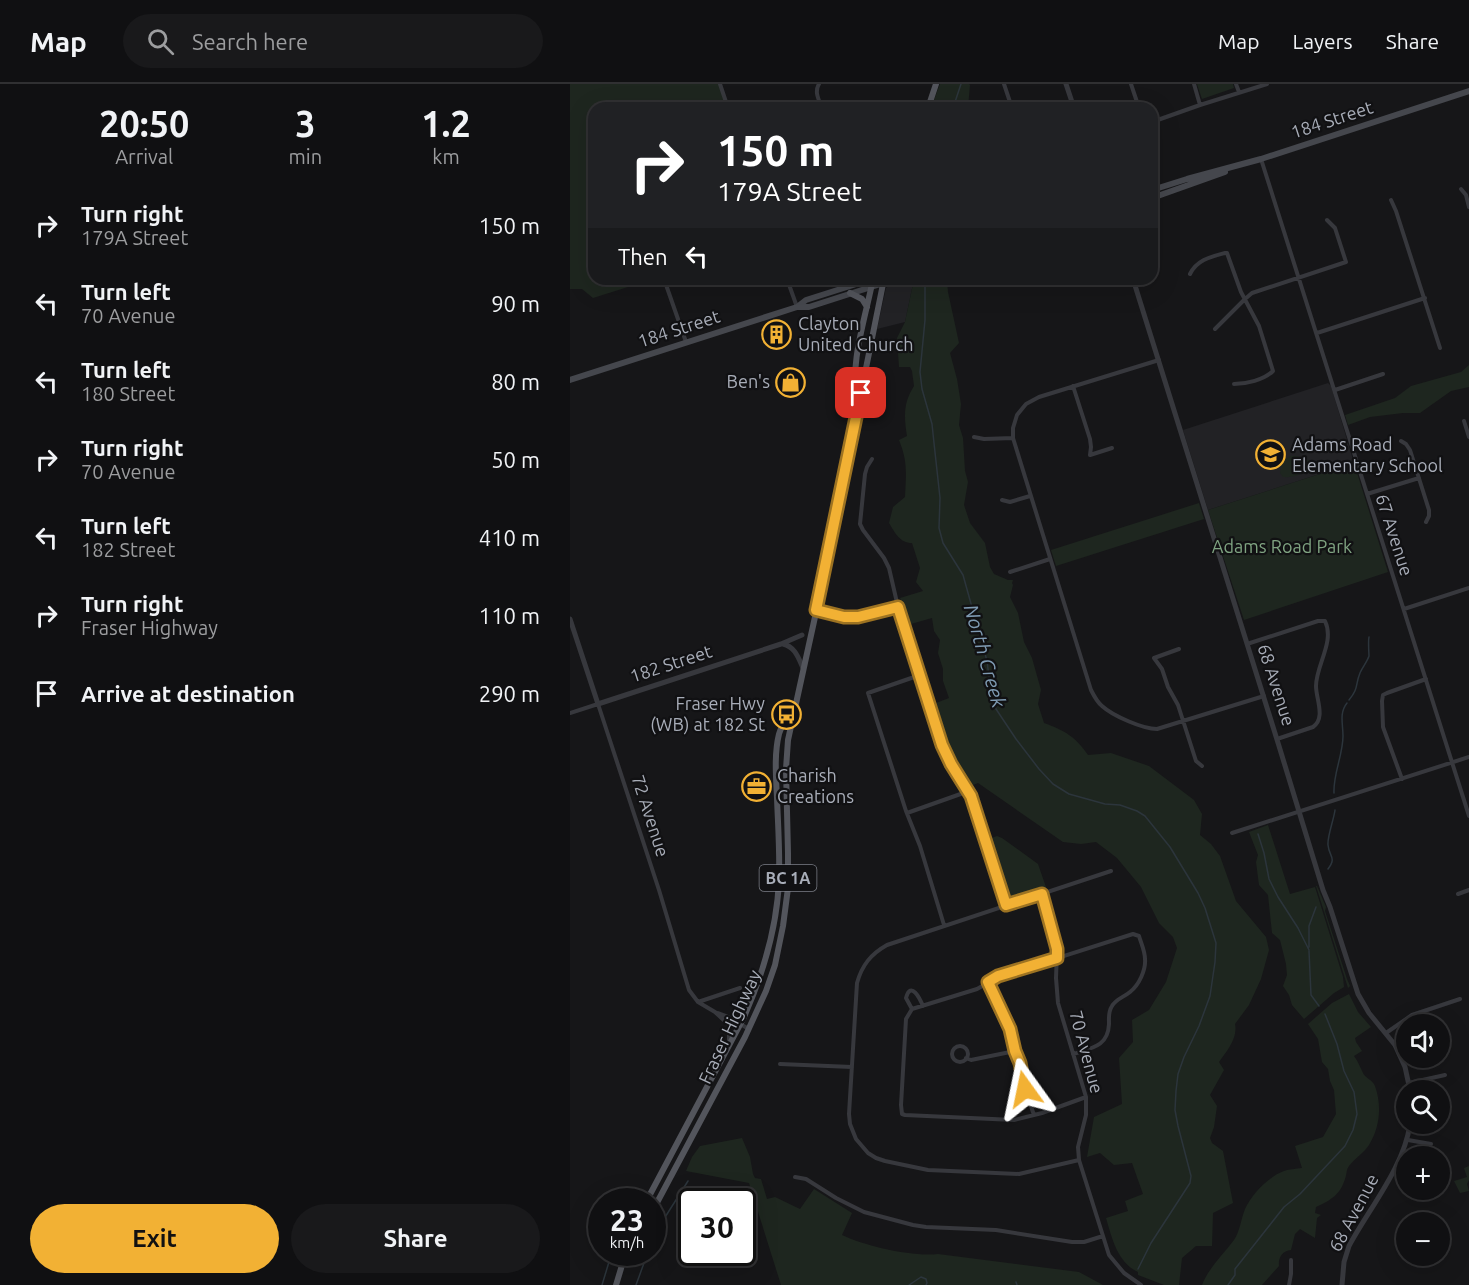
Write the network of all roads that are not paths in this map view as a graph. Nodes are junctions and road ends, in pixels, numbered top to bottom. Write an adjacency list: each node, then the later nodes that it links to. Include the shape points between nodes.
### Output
1 (720, 84): 12 (street)
2 (819, 84): 13 (street, via 816,93)
3 (936, 84): 14 (main road)
4 (1004, 84): 15 (street)
5 (1065, 84): 16 (street)
6 (1131, 84): 17 (street)
7 (1194, 84): 18 (street)
8 (1236, 84): 11 (street)
9 (1267, 84): 11 (street)
10 (1469, 91): 20 (main road, 184 Street)
11 (1239, 92): 18 (street)
12 (726, 102)
13 (820, 102)
14 (930, 102)
15 (1010, 102)
16 (1072, 102)
17 (1137, 102)
18 (1200, 105): 19 (street)
19 (1158, 120)
20 (1261, 159): 21 (main road, 184 Street); 29 (street, 67 Avenue)
21 (1238, 166): 22 (main road, 184 Street); 24 (main road, 184 Street)
22 (1158, 188)
23 (1461, 189): 26 (street)
24 (1158, 196)
25 (1391, 200): 38 (street)
26 (1469, 207)
27 (1328, 220): 29 (street, via 1335,228 1346,262)
28 (1190, 274): 39 (street, via 1203,260 1225,253)
29 (1299, 278): 39 (street); 43 (street, 67 Avenue)
30 (666, 285): 44 (street)
31 (789, 285): 40 (street)
32 (861, 285): 40 (main road, 184 Street, via 806,300)
33 (866, 285): 37 (main road, 184 Street)
34 (871, 285): 41 (main road, Fraser Highway)
35 (883, 285): 52 (main road, Fraser Highway / BC 1A)
36 (1135, 285): 46 (street, 68 Avenue)
37 (850, 293): 40 (main road, 184 Street, via 809,307); 41 (main road)
38 (1425, 298): 43 (street); 45 (street)
39 (1245, 299): 42 (street); 49 (street, via 1259,326 1273,371)
40 (796, 307): 44 (main road, 184 Street)
41 (867, 307): 52 (main road, Fraser Highway, via 854,382)
42 (1215, 329)
43 (1317, 333): 51 (street, 67 Avenue)
44 (686, 343): 48 (main road, 184 Street)
45 (1440, 348)
46 (1159, 360): 50 (street); 74 (street, 68 Avenue)
47 (1383, 374): 51 (street)
48 (570, 380)
49 (1234, 384)
50 (1073, 386): 56 (street, via 1033,399 1021,409); 58 (street, via 1090,439 1090,455)
51 (1335, 390): 61 (street, 67 Avenue)
52 (857, 410): 70 (main road, Fraser Highway / BC 1A)
53 (1464, 420): 55 (street)
54 (974, 437): 56 (street)
55 (1469, 437)
56 (1012, 438): 62 (street)
57 (1401, 441): 60 (street, via 1410,450)
58 (1112, 447)
59 (872, 459): 68 (street, via 865,474 860,524 889,568)
60 (1419, 478): 61 (street); 64 (street, via 1429,510)
61 (1367, 494): 69 (street, 67 Avenue)
62 (1030, 496): 63 (street); 65 (street)
63 (1002, 501)
64 (1426, 522)
65 (1050, 559): 66 (street); 83 (street, via 1097,700 1108,711 1144,728 1163,729)
66 (1010, 572)
67 (1469, 588): 69 (street)
68 (898, 607): 70 (street, via 858,617); 77 (street)
69 (1404, 609): 78 (street, 67 Avenue)
70 (816, 610): 76 (main road, Fraser Highway / BC 1A)
71 (570, 619): 81 (street, 72 Avenue)
72 (802, 635): 73 (street, 182 Street)
73 (781, 644): 76 (street, via 791,647); 81 (street, 182 Street)
74 (1247, 644): 79 (street, 68 Avenue); 84 (street, via 1318,621 1325,621 1328,628 1316,684 1320,718 1313,727)
75 (1179, 649): 83 (street, via 1154,658)
76 (803, 668): 80 (main road, Fraser Highway / BC 1A)
77 (920, 675): 89 (street, via 946,755); 91 (street, via 868,693)
78 (1425, 679): 86 (street, 67 Avenue); 88 (street, via 1383,695 1384,734)
79 (1264, 696): 83 (street); 84 (street, 68 Avenue)
80 (797, 697): 108 (main road, Fraser Highway / BC 1A, via 779,734 776,759 779,881 774,922 757,985); 109 (main road, Fraser Highway / BC 1A, via 786,756 785,915 775,965)
81 (598, 704): 82 (street, 182 Street); 104 (street, 72 Avenue, via 689,990)
82 (570, 713)
83 (1184, 722): 87 (street, via 1196,761)
84 (1277, 739): 90 (street, 68 Avenue)
85 (1469, 757): 86 (street)
86 (1452, 763): 88 (street); 92 (street, 67 Avenue)
87 (1202, 766)
88 (1402, 779): 90 (street)
89 (969, 791): 91 (street); 98 (street)
90 (1298, 812): 93 (street); 110 (street, 68 Avenue, via 1358,994 1365,1009)
91 (907, 813): 99 (street)
92 (1469, 816)
93 (1232, 833)
94 (1112, 871): 96 (street)
95 (1469, 890): 97 (street)
96 (1042, 894): 98 (street); 100 (street, 70 Avenue)
97 (1458, 894)
98 (1006, 905): 99 (street)
99 (944, 925): 116 (street, via 887,945 864,965 857,983)
100 (1057, 958): 101 (street); 113 (street, 70 Avenue, via 1059,1003); 113 (street, via 1133,934 1139,936 1146,958 1144,970 1131,992 1113,1003 1105,1040)
101 (988, 982): 105 (street); 112 (street, via 1010,1029)
102 (740, 988): 104 (street)
103 (1460, 999): 110 (street, via 1412,1015)
104 (698, 1002): 107 (street)
105 (923, 1006): 106 (street); 106 (street, via 918,994 910,991 906,998)
106 (912, 1009): 121 (street, via 906,1019 902,1114 1014,1120)
107 (715, 1012): 108 (street); 111 (street, via 729,1025)
108 (740, 1024): 109 (street); 111 (main road, Fraser Highway / BC 1A)
109 (749, 1029): 128 (main road, Fraser Highway / BC 1A)
110 (1386, 1033): 118 (street, 68 Avenue, via 1399,1052)
111 (729, 1044): 127 (main road, Fraser Highway / BC 1A)
112 (1015, 1051): 114 (street); 121 (street)
113 (1073, 1054): 120 (street, 70 Avenue)
114 (966, 1058): 114 (street, via 963,1047 952,1051 957,1062)
115 (780, 1064): 116 (street)
116 (852, 1067): 125 (street, via 850,1124 856,1139 876,1158 933,1171 1013,1174)
117 (1445, 1075): 119 (street)
118 (1408, 1080)
119 (1422, 1080)
120 (1086, 1097): 121 (street); 125 (street, 70 Avenue)
121 (1034, 1115)
122 (1409, 1134): 123 (street, 68 Avenue)
123 (1408, 1140): 124 (street); 135 (street, 68 Avenue, via 1349,1246)
124 (1431, 1144)
125 (1079, 1160): 129 (street, 70 Avenue)
126 (795, 1177): 129 (street, via 806,1179 864,1212 917,1226 996,1230 1072,1242)
127 (653, 1188)
128 (665, 1188)
129 (1103, 1236): 133 (street, 70 Avenue, via 1112,1260)
130 (1291, 1260): 134 (street)
131 (622, 1266): 132 (main road)
132 (616, 1285)
133 (1141, 1285)
134 (1289, 1285)
135 (1342, 1285)

